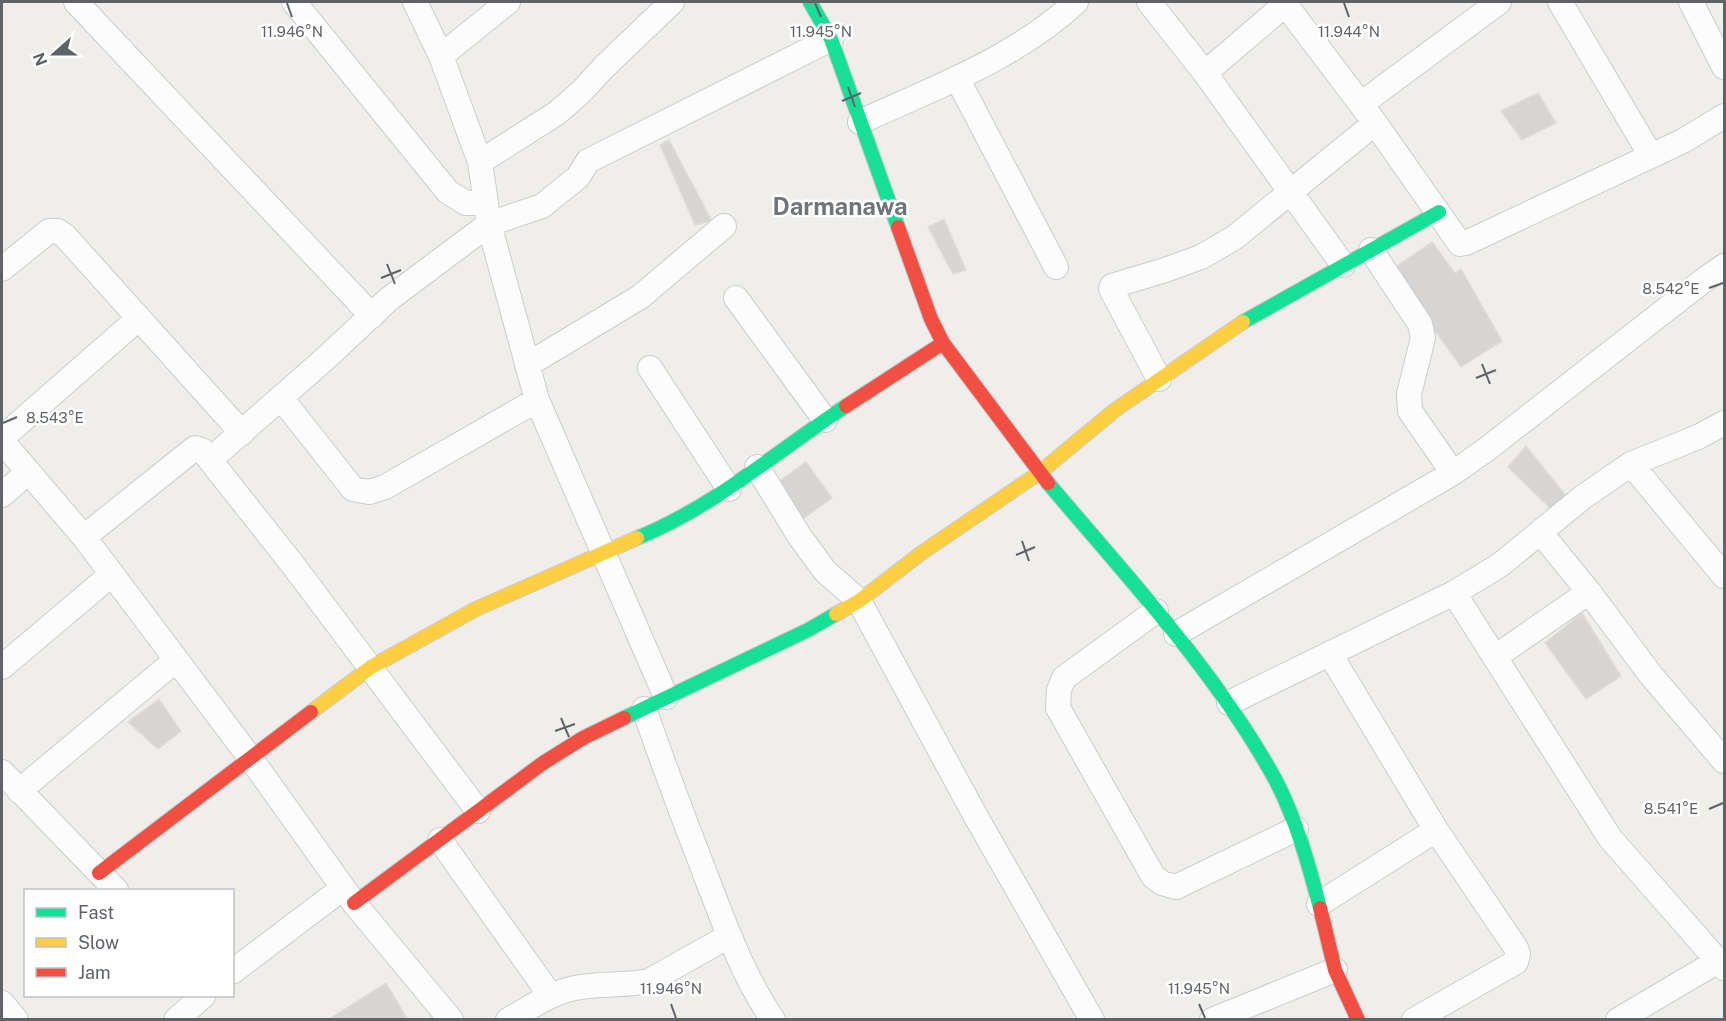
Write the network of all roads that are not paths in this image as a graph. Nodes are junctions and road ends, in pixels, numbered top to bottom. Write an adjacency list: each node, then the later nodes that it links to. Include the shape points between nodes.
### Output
1 (76, 2): 33 (street)
2 (294, 2): 25 (street, via 447,192)
3 (415, 2): 14 (street)
4 (508, 2): 14 (street)
5 (672, 2): 22 (street, via 557,113)
6 (1149, 2): 16 (street)
7 (1286, 2): 16 (street); 18 (street)
8 (1499, 2): 18 (street)
9 (1560, 2): 21 (street)
10 (1691, 2): 15 (street)
11 (814, 3): 13 (street)
12 (1067, 5): 17 (street, via 1012,49)
13 (831, 39): 20 (street); 25 (street, via 588,161 578,177 542,206)
14 (441, 57): 22 (street)
15 (1725, 67)
16 (1205, 73): 23 (street)
17 (957, 78): 20 (street); 31 (street)
18 (1368, 113): 23 (street); 24 (street)
19 (1725, 116): 21 (street)
20 (860, 122): 35 (street)
21 (1651, 156): 24 (street, via 1466,243 1460,244)
22 (480, 162): 25 (street)
23 (1290, 194): 29 (street); 38 (street, via 1234,238 1201,257 1112,285)
24 (1439, 212): 27 (street)
25 (487, 214): 33 (street); 36 (street)
26 (724, 226): 36 (street, via 640,297)
27 (1371, 250): 29 (street); 50 (street, via 1420,324 1423,338 1409,394 1410,411)
28 (6, 259): 34 (street, via 49,231 58,231)
29 (1343, 266): 38 (street, via 1247,319)
30 (1725, 266): 50 (street)
31 (1056, 267)
32 (736, 298): 41 (street)
33 (372, 316): 39 (street)
34 (139, 318): 43 (street); 44 (street)
35 (943, 343): 41 (street); 49 (street)
36 (527, 365): 40 (street)
37 (650, 368): 51 (street)
38 (1159, 379): 49 (street)
39 (281, 398): 40 (street, via 353,489 369,492 385,487); 43 (street)
40 (537, 400): 55 (street)
41 (825, 420): 47 (street)
42 (1725, 423): 46 (street)
43 (242, 433): 45 (street)
44 (2, 440): 48 (street)
45 (210, 460): 54 (street, via 195,448); 67 (street)
46 (1630, 464): 53 (street); 57 (street)
47 (757, 467): 51 (street); 60 (street, via 825,570)
48 (28, 472): 52 (street); 54 (street)
49 (1039, 473): 60 (street); 61 (street)
50 (1453, 473): 62 (street)
51 (729, 489): 55 (street, via 667,526)
52 (2, 495)
53 (1540, 532): 58 (street); 59 (street, via 1500,565)
54 (84, 537): 56 (street)
55 (603, 552): 67 (street, via 476,609); 68 (street)
56 (112, 574): 65 (street); 66 (street)
57 (1725, 576)
58 (1589, 592): 64 (street); 72 (street, via 1650,674)
59 (1454, 593): 63 (street); 64 (street)
60 (859, 601): 68 (street, via 808,630); 93 (street)
61 (1156, 611): 62 (street); 76 (street, via 1064,678 1058,708 1153,876 1176,887)
62 (1176, 634): 69 (street)
63 (1330, 654): 69 (street); 77 (street)
64 (1495, 657): 84 (street, via 1610,838)
65 (177, 660): 71 (street); 74 (street)
66 (2, 667)
67 (370, 667): 71 (street); 75 (street)
68 (666, 698): 70 (street)
69 (1229, 703): 76 (street, via 1276,781)
70 (644, 709): 75 (street, via 583,738); 83 (street)
71 (251, 759): 79 (street); 81 (street)
72 (1725, 760)
73 (2, 772): 74 (street)
74 (19, 791): 79 (street)
75 (478, 811): 78 (street)
76 (1296, 830): 82 (street)
77 (1436, 830): 82 (street); 96 (street, via 1518,954 1516,962)
78 (440, 840): 81 (street); 87 (street)
79 (99, 873): 80 (street)
80 (114, 889)
81 (349, 896): 86 (street); 90 (street)
82 (1319, 904): 85 (street)
83 (729, 936): 87 (street, via 649,981 575,988); 92 (street, via 754,992)
84 (1721, 965): 97 (street)
85 (1335, 970): 94 (street); 95 (street)
86 (234, 971)
87 (550, 995): 91 (street)
88 (202, 997): 89 (street)
89 (177, 1020)
90 (451, 1020)
91 (508, 1020)
92 (773, 1020)
93 (1092, 1020)
94 (1212, 1020)
95 (1358, 1020)
96 (1414, 1020)
97 (1617, 1020)

